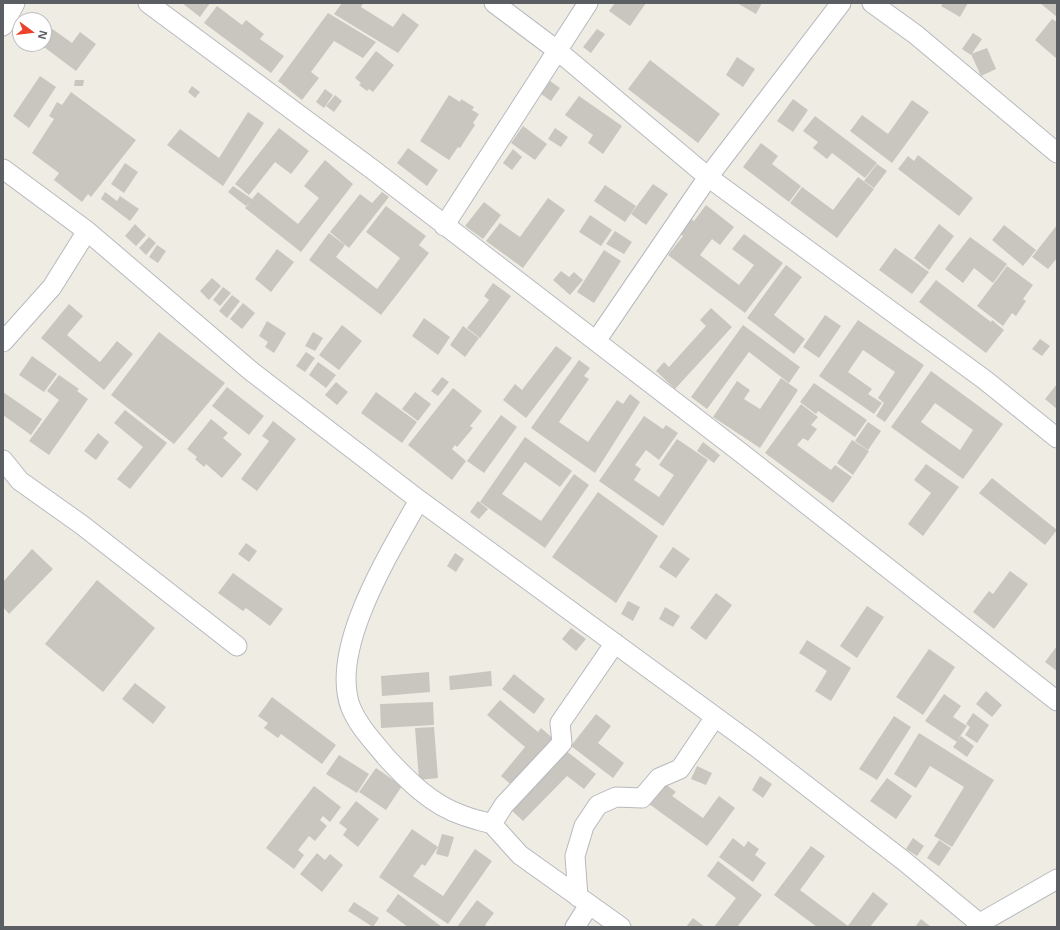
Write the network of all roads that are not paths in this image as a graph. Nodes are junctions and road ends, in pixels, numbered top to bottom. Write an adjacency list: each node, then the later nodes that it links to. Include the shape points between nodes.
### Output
1 (15, 3): 7 (street)
2 (148, 3): 12 (street, via 372,169)
3 (494, 3): 8 (street)
4 (588, 3): 8 (street)
5 (841, 3): 11 (street)
6 (872, 3): 9 (street, via 915,34)
7 (3, 26)
8 (558, 50): 11 (street); 12 (street)
9 (1057, 153)
10 (3, 169): 13 (street)
11 (708, 177): 14 (street); 16 (street, via 985,380)
12 (444, 226): 14 (street)
13 (87, 231): 15 (street, via 52,287); 18 (street, via 250,371)
14 (596, 341): 21 (street)
15 (3, 342)
16 (1057, 438)
17 (3, 460): 20 (street, via 20,481 82,525)
18 (419, 500): 19 (street); 23 (street, via 364,606 351,639 345,678 351,707 363,730 418,789 441,805 462,815)
19 (616, 642): 22 (street); 23 (street, via 560,723 562,743 504,805)
20 (237, 646)
21 (1057, 701)
22 (715, 718): 25 (street, via 680,769 659,778 642,798 616,797 598,805 584,826 576,856); 26 (street, via 860,828)
23 (492, 824): 25 (street, via 520,855)
24 (1057, 879): 26 (street)
25 (584, 901): 27 (street); 28 (street)
26 (980, 926)
27 (575, 927)
28 (621, 927)

